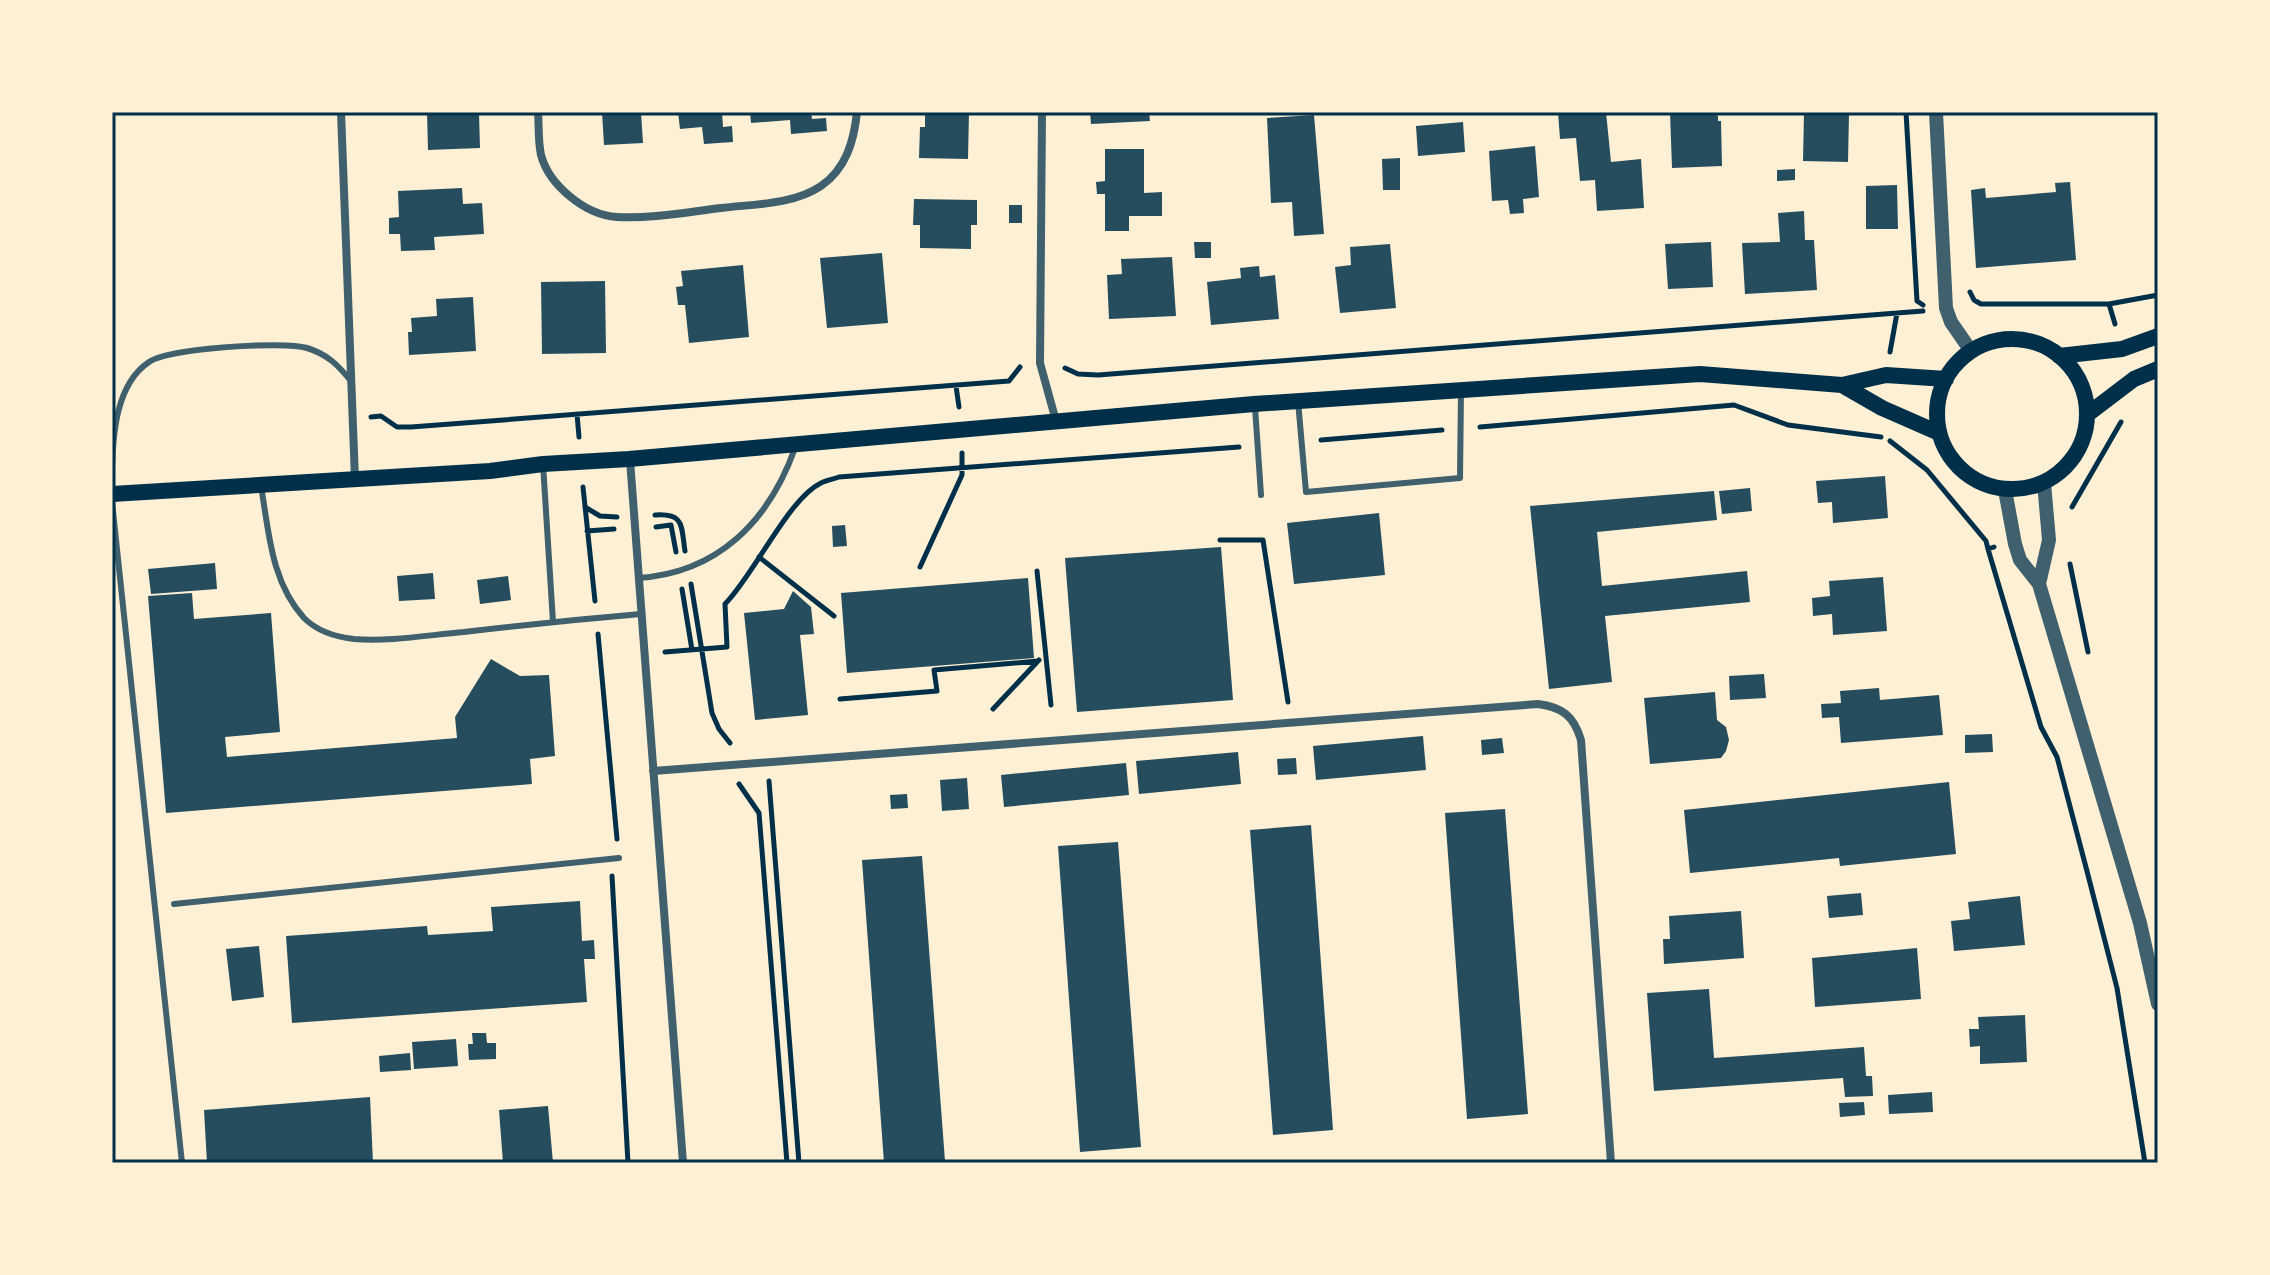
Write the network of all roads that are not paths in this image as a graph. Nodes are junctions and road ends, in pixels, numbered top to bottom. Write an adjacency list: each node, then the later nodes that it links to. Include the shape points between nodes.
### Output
1 (341, 112): 11 (street)
2 (538, 112): 3 (street, via 541,154 560,187 582,204 616,217 806,194 834,175 845,160)
3 (857, 112)
4 (1042, 112): 17 (street, via 1040,363)
5 (1936, 112): 7 (street, via 1946,308)
6 (2158, 336): 8 (main road, via 2122,349)
7 (1971, 351): 8 (main road, via 2007,339 2025,340); 10 (main road)
8 (2059, 356): 16 (main road, via 2080,381)
9 (2158, 369): 16 (main road, via 2134,379)
10 (1946, 379): 12 (main road, via 1886,375); 18 (main road, via 1939,396)
11 (353, 383): 22 (lane, via 323,354 288,345 170,353 148,363 128,386 115,424); 23 (street)
12 (1842, 385): 13 (main road, via 1700,374); 18 (main road)
13 (1461, 389): 14 (main road); 14 (lane, via 1460,478 1306,492)
14 (1298, 401): 15 (main road)
15 (1254, 404): 17 (main road); 28 (lane)
16 (2088, 414): 24 (main road, via 2076,455)
17 (1057, 422): 19 (main road)
18 (1939, 433): 26 (main road, via 1963,472)
19 (796, 444): 20 (main road); 30 (lane, via 780,486 760,517 731,543 688,568)
20 (629, 459): 21 (main road); 30 (street)
21 (543, 464): 23 (main road); 33 (lane)
22 (112, 469)
23 (355, 481): 25 (main road)
24 (2044, 483): 26 (main road); 31 (street, via 2049,540)
25 (261, 486): 27 (main road); 33 (lane, via 281,583 317,628 335,636 388,639)
26 (2005, 490): 31 (street, via 2020,560)
27 (112, 494)
28 (1261, 495)
29 (112, 502): 38 (lane)
30 (638, 578): 32 (street)
31 (2039, 584): 37 (street, via 2140,923)
32 (641, 614): 33 (lane); 34 (street)
33 (553, 622)
34 (653, 771): 39 (street); 40 (street, via 1556,706 1570,716 1581,740)
35 (619, 858): 36 (lane)
36 (174, 904)
37 (2158, 1004)
38 (182, 1163)
39 (683, 1163)
40 (1611, 1163)

